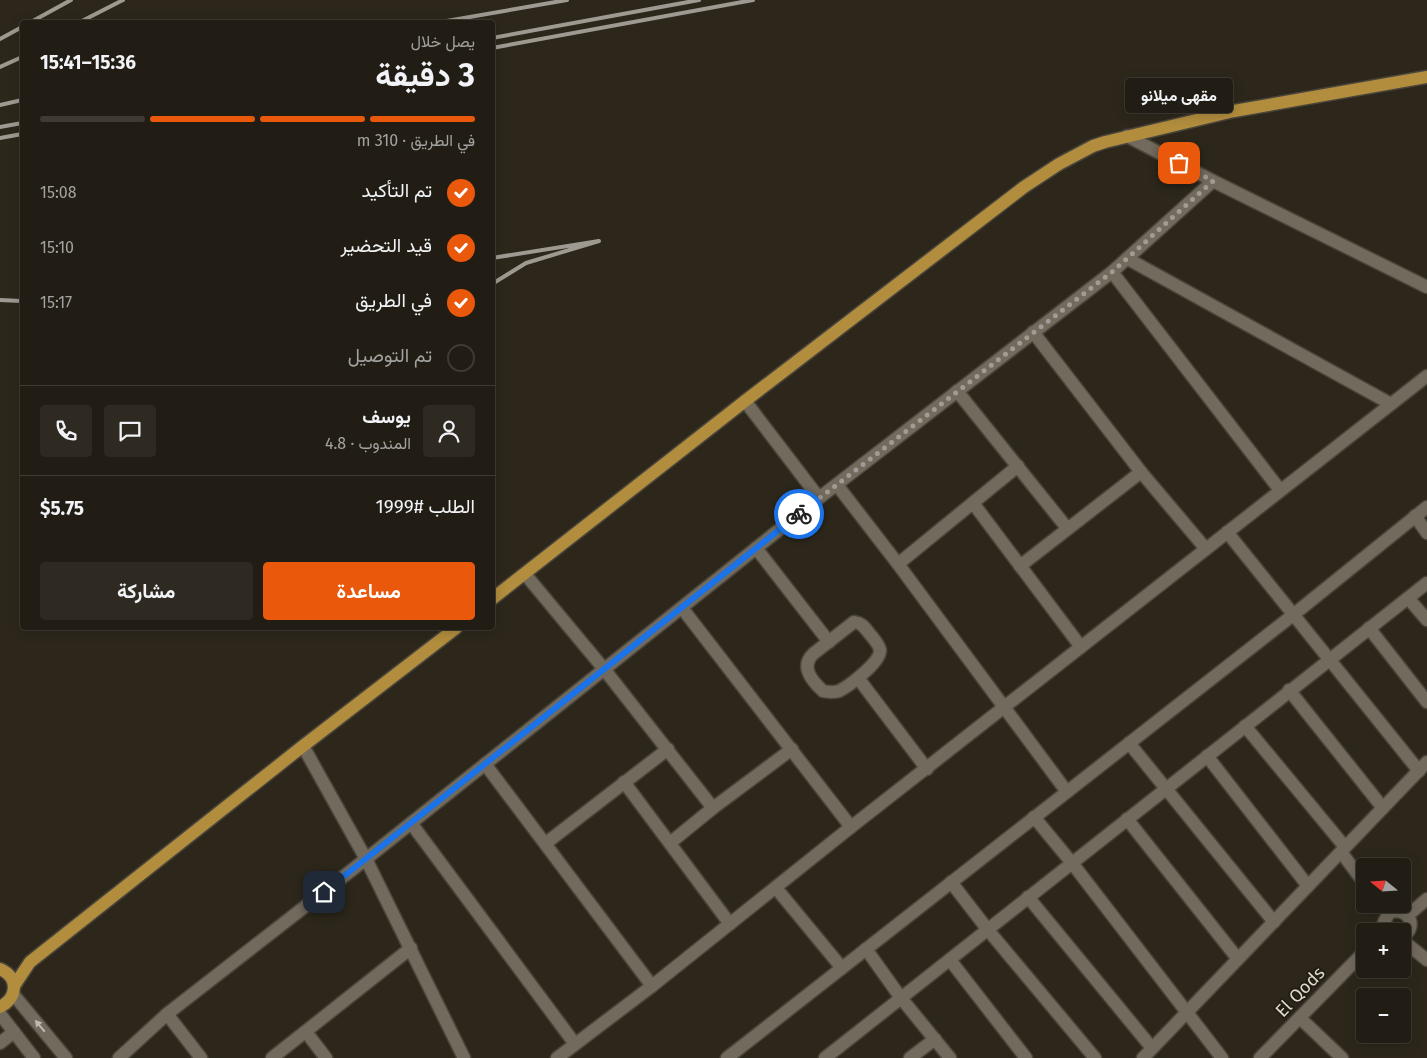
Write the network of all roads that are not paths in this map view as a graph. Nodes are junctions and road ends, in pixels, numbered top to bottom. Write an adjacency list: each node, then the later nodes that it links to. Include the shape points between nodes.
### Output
1 (1427, 77): 2 (main road, via 1234,111)
2 (1127, 136): 3 (street); 10 (main road, via 1093,146 1035,179)
3 (1213, 181): 4 (street); 6 (street)
4 (1128, 259): 5 (street); 11 (street)
5 (1112, 272): 7 (street); 15 (street)
6 (1427, 287)
7 (1033, 332): 9 (street); 13 (street)
8 (1427, 376): 11 (street)
9 (957, 391): 12 (street); 14 (street)
10 (745, 401): 16 (street); 27 (main road)
11 (1391, 404): 15 (street)
12 (1018, 466): 17 (street); 20 (street)
13 (1141, 472): 20 (street); 24 (street)
14 (837, 485): 16 (street); 25 (street)
15 (1280, 490): 21 (street)
16 (819, 498): 23 (street)
17 (973, 503): 25 (street); 26 (street)
18 (1427, 507): 19 (street)
19 (1415, 516): 22 (street); 32 (street)
20 (1067, 528): 26 (street)
21 (1227, 532): 24 (street); 32 (street)
22 (1427, 533)
23 (756, 548): 31 (street); 36 (street)
24 (1206, 549): 37 (street)
25 (898, 564): 43 (street)
26 (1020, 566): 37 (street)
27 (525, 574): 29 (main road); 39 (street)
28 (1427, 583): 30 (street)
29 (495, 597)
30 (1408, 598): 33 (street); 34 (street)
31 (682, 608): 39 (street); 48 (street)
32 (1293, 615): 38 (street); 45 (street)
33 (1427, 620)
34 (1369, 628): 38 (street); 42 (street)
35 (453, 630): 46 (main road)
36 (829, 642): 40 (street, via 808,660 811,677 821,689 829,692 840,690); 40 (street, via 855,622 862,624 880,652)
37 (1081, 647): 43 (street)
38 (1329, 660): 41 (street); 51 (street)
39 (604, 669): 47 (street); 50 (street)
40 (858, 678): 52 (street)
41 (1289, 690): 44 (street); 57 (street)
42 (1427, 702)
43 (1004, 708): 52 (street); 55 (street)
44 (1245, 726): 49 (street); 64 (street)
45 (1129, 743): 54 (street); 55 (street)
46 (303, 746): 65 (street); 86 (main road)
47 (668, 749): 53 (street); 56 (street)
48 (792, 749): 56 (street); 61 (street)
49 (1207, 756): 54 (street); 69 (street)
50 (485, 764): 60 (street); 62 (street)
51 (1423, 766): 57 (street)
52 (927, 769): 61 (street)
53 (624, 782): 62 (street); 63 (street)
54 (1166, 788): 59 (street); 75 (street)
55 (1067, 792): 58 (street)
56 (713, 808): 63 (street)
57 (1383, 808): 64 (street)
58 (1034, 817): 66 (street); 68 (street)
59 (1128, 819): 66 (street); 82 (street)
60 (411, 822): 65 (street); 101 (street)
61 (851, 827): 70 (street)
62 (546, 843): 89 (street)
63 (670, 843): 77 (street)
64 (1343, 849): 67 (street); 69 (street)
65 (366, 859): 80 (street); 95 (street)
66 (1072, 863): 71 (street); 93 (street)
67 (1356, 870)
68 (951, 882): 78 (street); 81 (street)
69 (1308, 886): 75 (street)
70 (776, 888): 77 (street); 87 (street)
71 (1028, 897): 78 (street); 102 (street)
72 (1427, 899): 74 (street)
73 (1404, 913): 74 (street)
74 (1408, 915): 76 (street)
75 (1274, 922): 82 (street)
76 (1411, 923)
77 (730, 924): 89 (street)
78 (988, 930): 83 (street); 116 (street)
79 (1411, 946): 85 (street)
80 (411, 948): 98 (street); 109 (street)
81 (866, 949): 87 (street); 91 (street)
82 (1238, 959): 93 (street)
83 (950, 960): 91 (street); 115 (street)
84 (1356, 960): 96 (street, El Qods)
85 (1427, 960)
86 (30, 962): 88 (main road); 90 (main road)
87 (842, 968): 111 (street)
88 (1, 969): 90 (main road, via 8,973)
89 (652, 986): 101 (street)
90 (14, 990): 92 (main road, via 10,1000); 104 (street, one-way to 90)
91 (901, 998): 99 (street); 112 (street)
92 (0, 1007)
93 (1187, 1013): 102 (street); 118 (street)
94 (0, 1014): 97 (street)
95 (167, 1014): 105 (street); 106 (street)
96 (1300, 1018): 119 (street, El Qods); 120 (street)
97 (14, 1032): 100 (street); 103 (street)
98 (306, 1032): 107 (street); 108 (street)
99 (935, 1039): 113 (street); 114 (street)
100 (0, 1043)
101 (575, 1044): 110 (street)
102 (1152, 1048): 117 (street)
103 (34, 1058)
104 (66, 1058)
105 (119, 1058)
106 (201, 1058)
107 (272, 1058)
108 (326, 1058)
109 (464, 1058)
110 (557, 1058)
111 (727, 1058)
112 (825, 1058)
113 (910, 1058)
114 (950, 1058)
115 (1026, 1058)
116 (1095, 1058)
117 (1143, 1058)
118 (1222, 1058)
119 (1260, 1058)
120 (1342, 1058)

